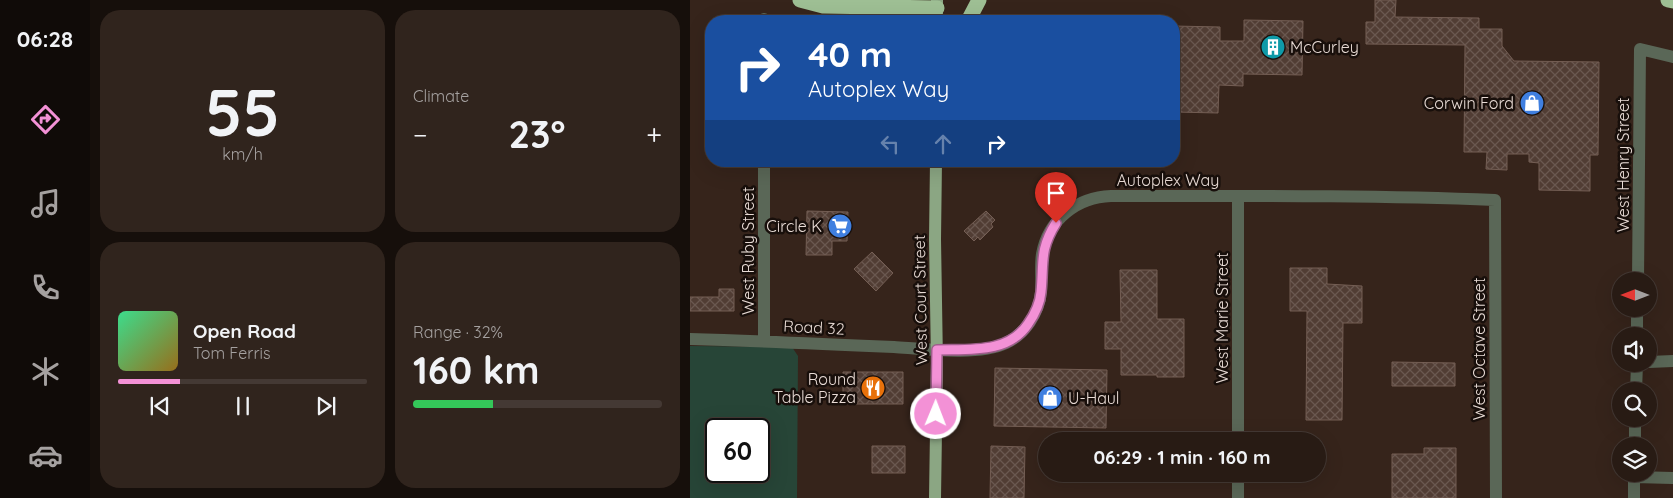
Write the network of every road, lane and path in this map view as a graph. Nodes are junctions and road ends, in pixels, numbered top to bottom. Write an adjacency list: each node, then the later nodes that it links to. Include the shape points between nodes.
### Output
1 (800, 0): 5 (highway, via 823,6)
2 (979, 0): 6 (highway)
3 (1668, 0): 4 (highway)
4 (1673, 2)
5 (937, 10)
6 (971, 15)
7 (1673, 57): 12 (street, West Henry Street, via 1640,49)
8 (764, 167): 14 (street, West Ruby Street)
9 (936, 167): 15 (main road, West Court Street)
10 (1238, 196): 11 (street, Autoplex Way); 15 (street, Autoplex Way, via 1103,196 1080,203 1066,211 1049,234 1042,255 1039,305 1026,328 1000,346); 18 (street, West Marie Street)
11 (1495, 200): 25 (street, West Octave Street)
12 (1638, 272)
13 (690, 339): 14 (street, Road 32)
14 (764, 341): 15 (street, Road 32)
15 (937, 350): 23 (main road, West Court Street)
16 (1657, 362): 17 (street)
17 (1673, 362)
18 (1238, 432)
19 (1657, 477): 20 (street)
20 (1673, 478)
21 (1238, 482): 24 (street)
22 (1634, 482): 26 (street)
23 (935, 498)
24 (1238, 498)
25 (1496, 498)
26 (1634, 498)

